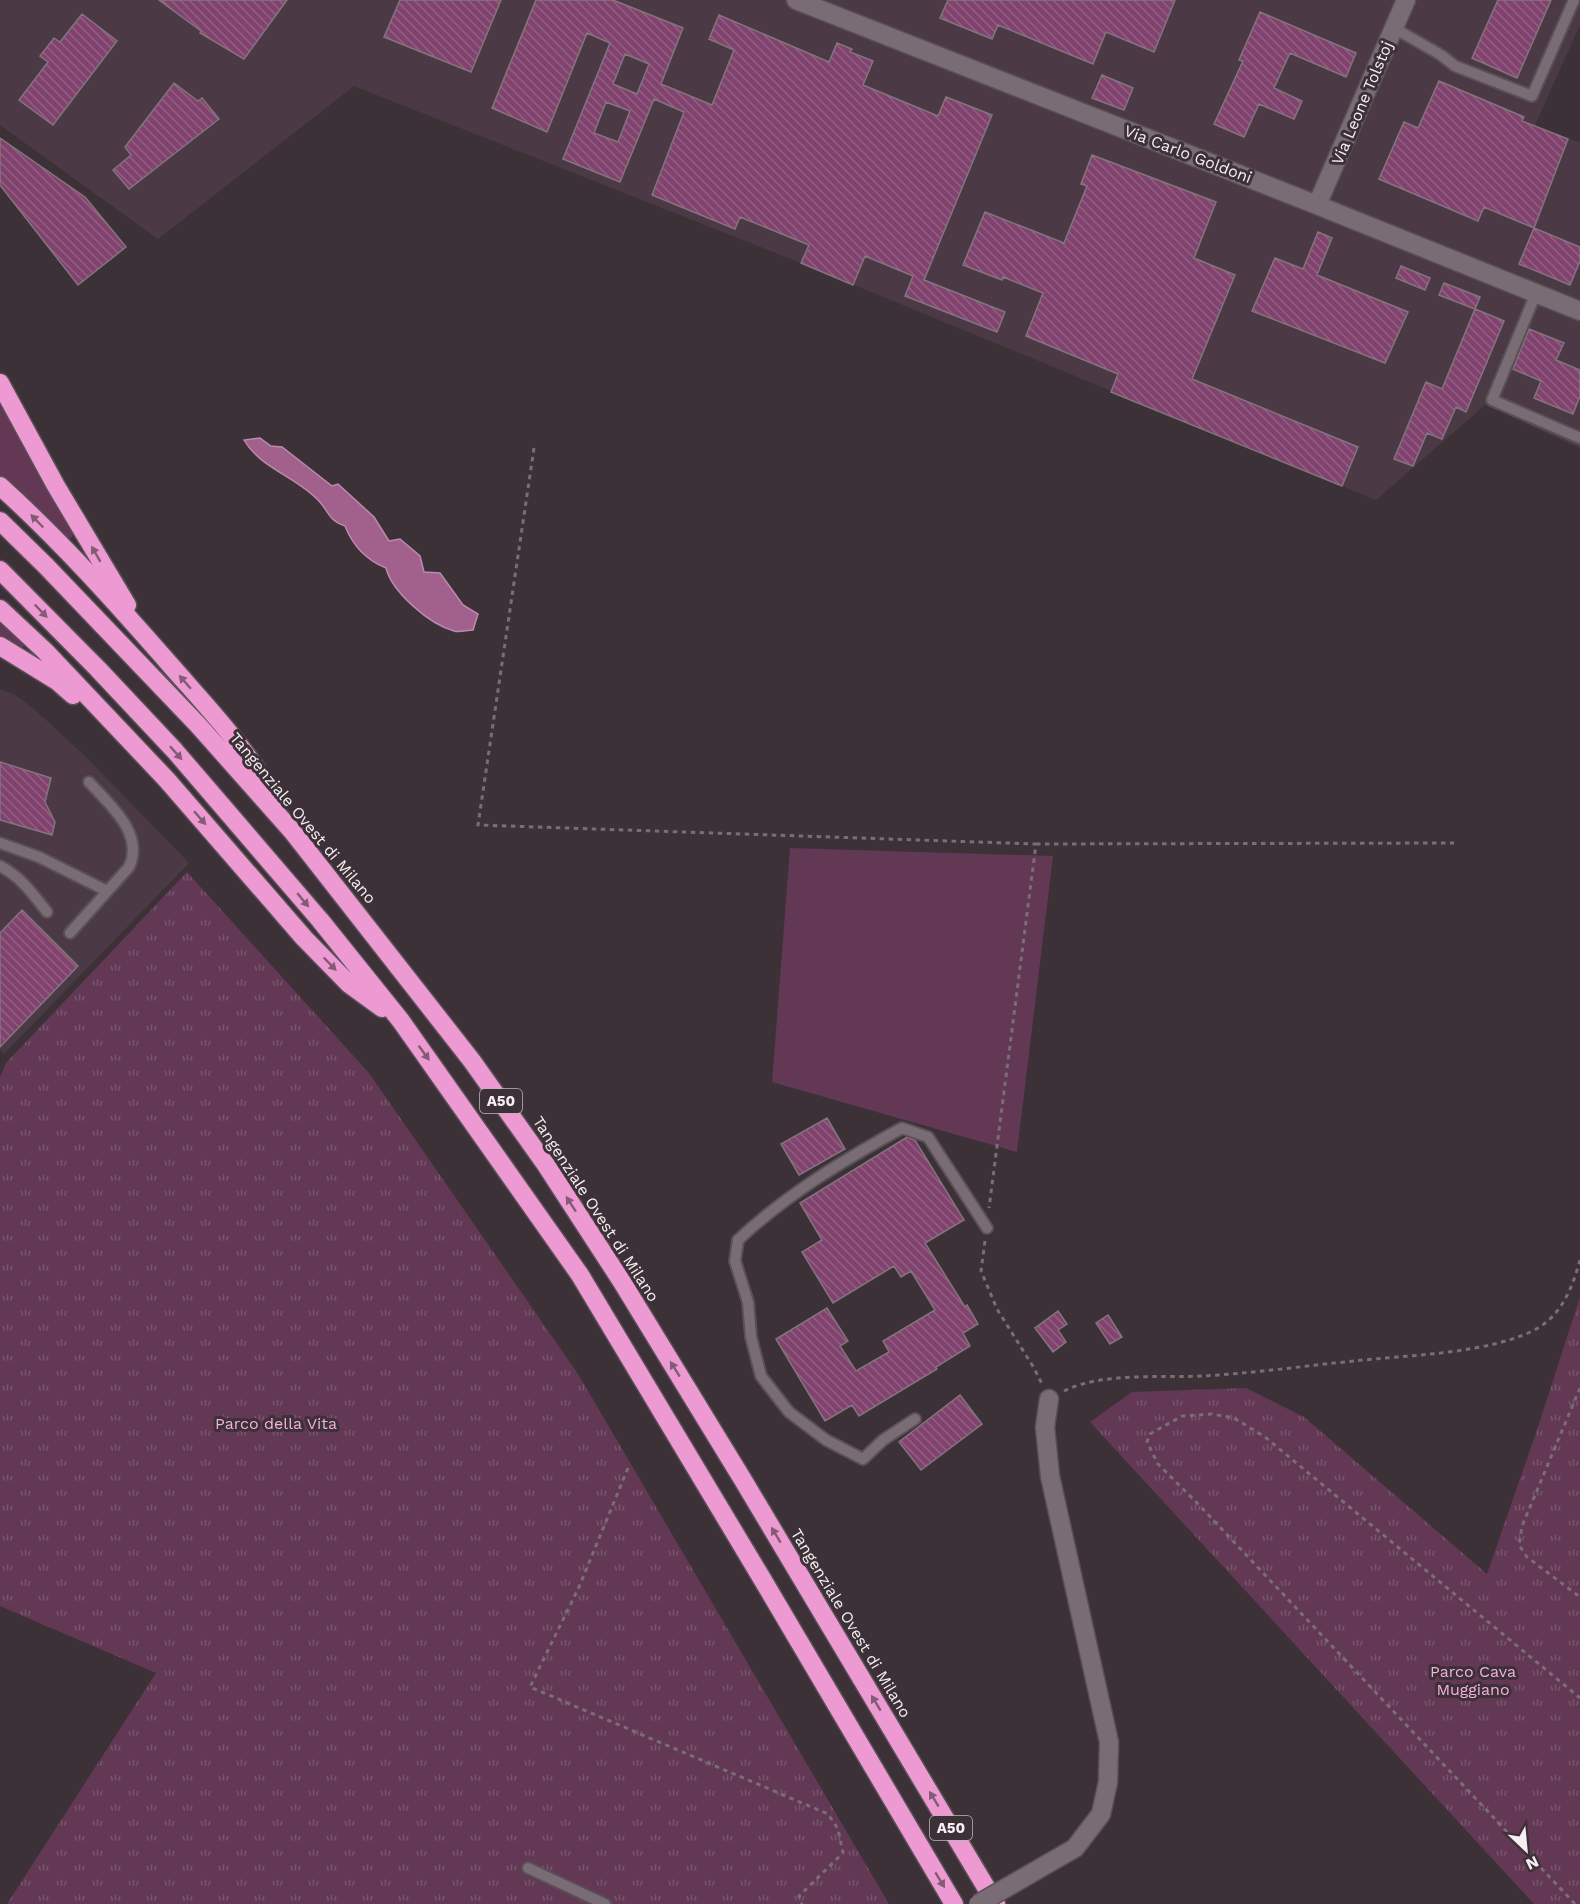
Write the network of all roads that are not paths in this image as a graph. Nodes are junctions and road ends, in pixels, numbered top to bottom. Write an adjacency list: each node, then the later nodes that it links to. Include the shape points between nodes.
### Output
1 (796, 0): 5 (street, Via Carlo Goldoni)
2 (1406, 0): 4 (street, Via Leone Tolstoj)
3 (1574, 0): 4 (lane, via 1532,96 1455,66)
4 (1394, 28): 5 (street, Via Leone Tolstoj)
5 (1317, 205): 6 (street, Via Carlo Goldoni)
6 (1536, 293): 7 (street, Via Carlo Goldoni); 9 (lane, via 1492,400)
7 (1580, 311)
8 (0, 383): 14 (highway, one-way to 8)
9 (1580, 438)
10 (0, 486): 14 (highway, one-way to 10)
11 (0, 521): 18 (highway, Tangenziale Ovest di Milano / A50, via 198,725)
12 (0, 570): 24 (highway, A50, one-way to 24, via 182,760)
13 (0, 609): 16 (highway)
14 (148, 640): 18 (highway, one-way to 14, via 270,789 235,739)
15 (0, 646): 16 (highway, via 57,681)
16 (167, 780): 24 (highway, one-way to 24, via 304,938 350,984)
17 (89, 782): 21 (lane, via 118,814 134,848 129,867)
18 (292, 831): 32 (highway, Tangenziale Ovest di Milano / A50, one-way to 18, via 737,1470 546,1165 465,1052)
19 (0, 843): 21 (lane, via 39,857)
20 (0, 866): 22 (lane, via 25,884)
21 (107, 891): 23 (lane)
22 (47, 912)
23 (70, 933)
24 (401, 1021): 30 (highway, A50, one-way to 30, via 580,1275)
25 (987, 1228): 27 (lane, via 928,1137 902,1128 791,1196 738,1240 735,1261 748,1302 751,1338 761,1376 789,1412 826,1440 863,1458)
26 (1049, 1399): 31 (street, bridge, via 1045,1427 1050,1476 1109,1742 1108,1782 1101,1814 1075,1848)
27 (915, 1419)
28 (528, 1868): 29 (lane)
29 (605, 1904)
30 (954, 1904)
31 (978, 1904)
32 (996, 1904)

